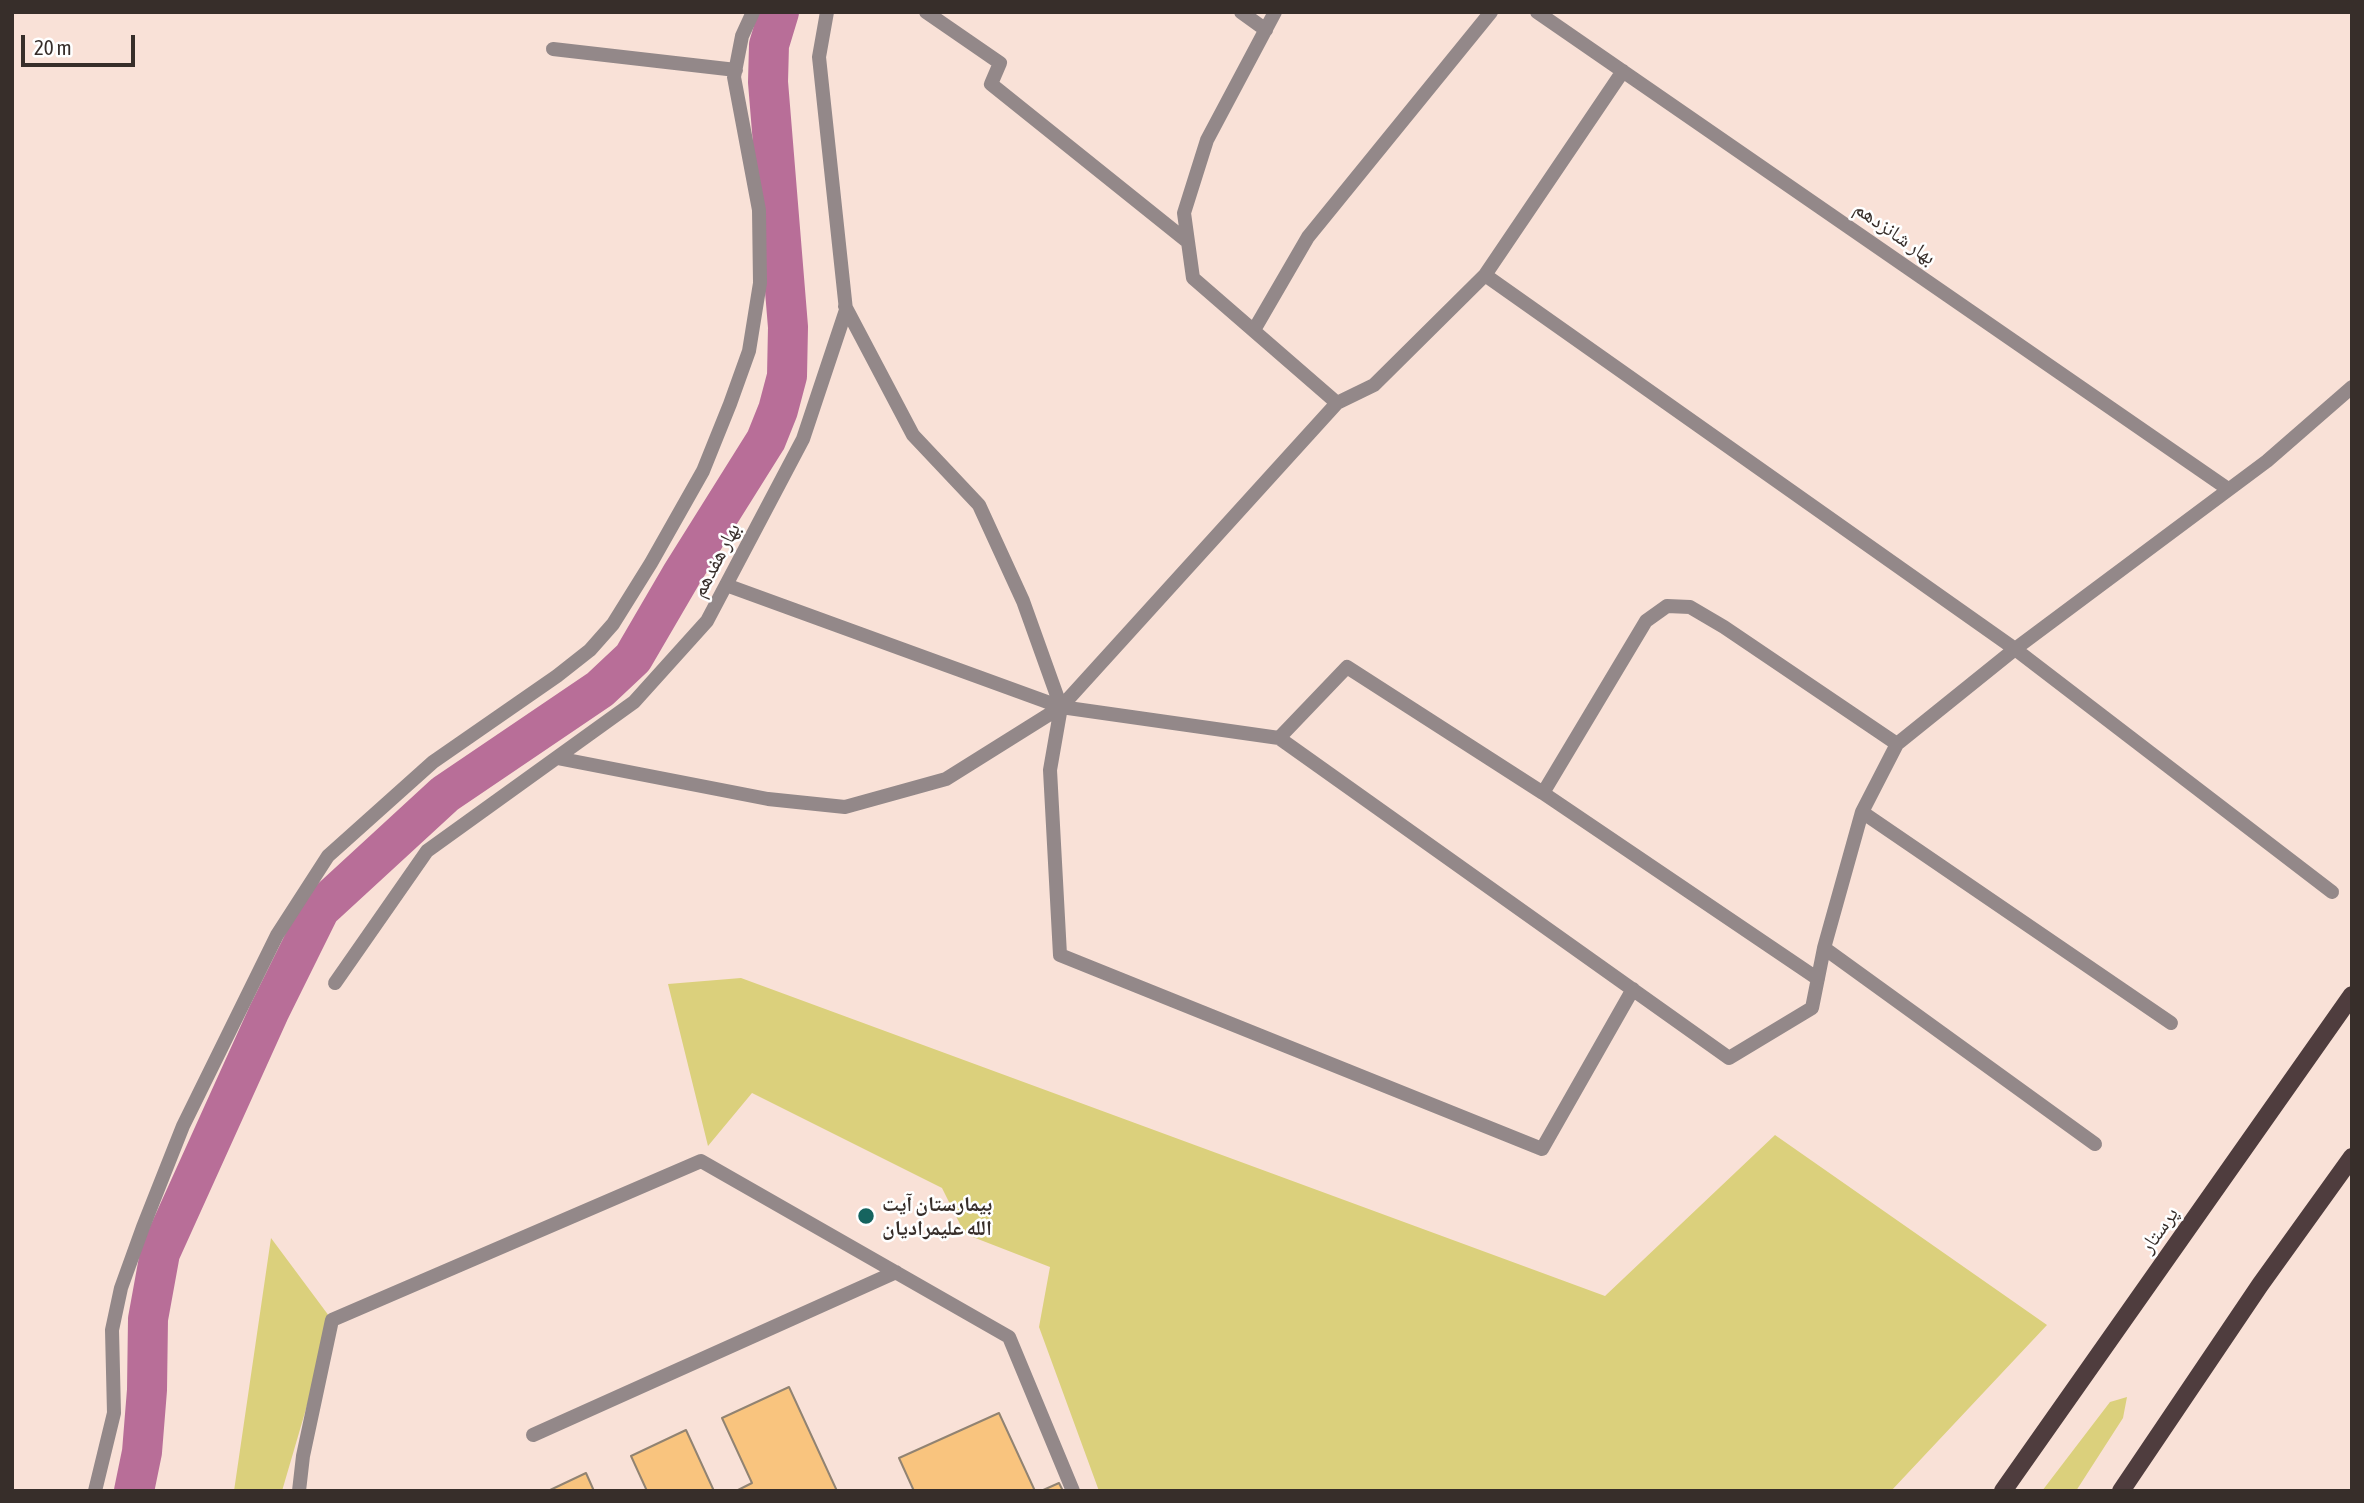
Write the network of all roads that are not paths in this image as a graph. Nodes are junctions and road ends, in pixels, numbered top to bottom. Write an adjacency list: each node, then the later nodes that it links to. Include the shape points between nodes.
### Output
1 (753, 12): 10 (street, via 742,36)
2 (827, 12): 14 (street, بهار هفدهم, via 819,57)
3 (926, 12): 12 (street, via 1000,63 991,84)
4 (1241, 12): 8 (street)
5 (1275, 12): 8 (street)
6 (1491, 12): 15 (street, via 1308,237)
7 (1537, 12): 11 (street, بهار شانزدهم)
8 (1266, 30): 12 (street, via 1207,140 1184,213)
9 (553, 49): 10 (street)
10 (736, 70): 38 (street, via 759,210 760,284 749,351 704,471 619,614 590,650 433,762 328,856 277,935 183,1126 121,1288 112,1330 114,1413)
11 (1623, 71): 13 (street); 18 (street, بهار شانزدهم)
12 (1188, 242): 15 (street, via 1193,278)
13 (1485, 275): 17 (street, via 1374,386); 20 (street)
14 (845, 306): 19 (street, بهار هفدهم, via 803,439); 21 (street, via 913,435 979,505 1023,601)
15 (1254, 330): 17 (street)
16 (2352, 387): 18 (street)
17 (1337, 403): 21 (street)
18 (2228, 489): 20 (street)
19 (726, 585): 21 (street); 24 (street, بهار هفدهم, via 707,621 634,702)
20 (2015, 649): 23 (street); 27 (street)
21 (1061, 707): 22 (street); 24 (street, via 946,779 845,807 768,799); 31 (street, via 1051,770 1060,955 1542,1149)
22 (1279, 738): 25 (street, via 1347,667); 31 (street)
23 (1897, 744): 25 (street, via 1724,627 1690,607 1667,606 1646,621); 26 (street)
24 (557, 758): 30 (street, بهار هفدهم, via 427,851)
25 (1543, 793): 29 (street)
26 (1862, 812): 28 (street); 33 (street)
27 (2332, 892)
28 (1824, 948): 29 (street); 34 (street)
29 (1818, 979): 31 (street, via 1812,1008 1729,1058)
30 (335, 982)
31 (1633, 989)
32 (2352, 995): 41 (main road, پرستار)
33 (2171, 1023)
34 (2095, 1144)
35 (2352, 1157): 42 (main road)
36 (896, 1272): 37 (street); 39 (street, via 701,1161 332,1320); 40 (street, via 1009,1337)
37 (533, 1434)
38 (95, 1491)
39 (299, 1491)
40 (1073, 1491)
41 (2003, 1491)
42 (2121, 1491)

